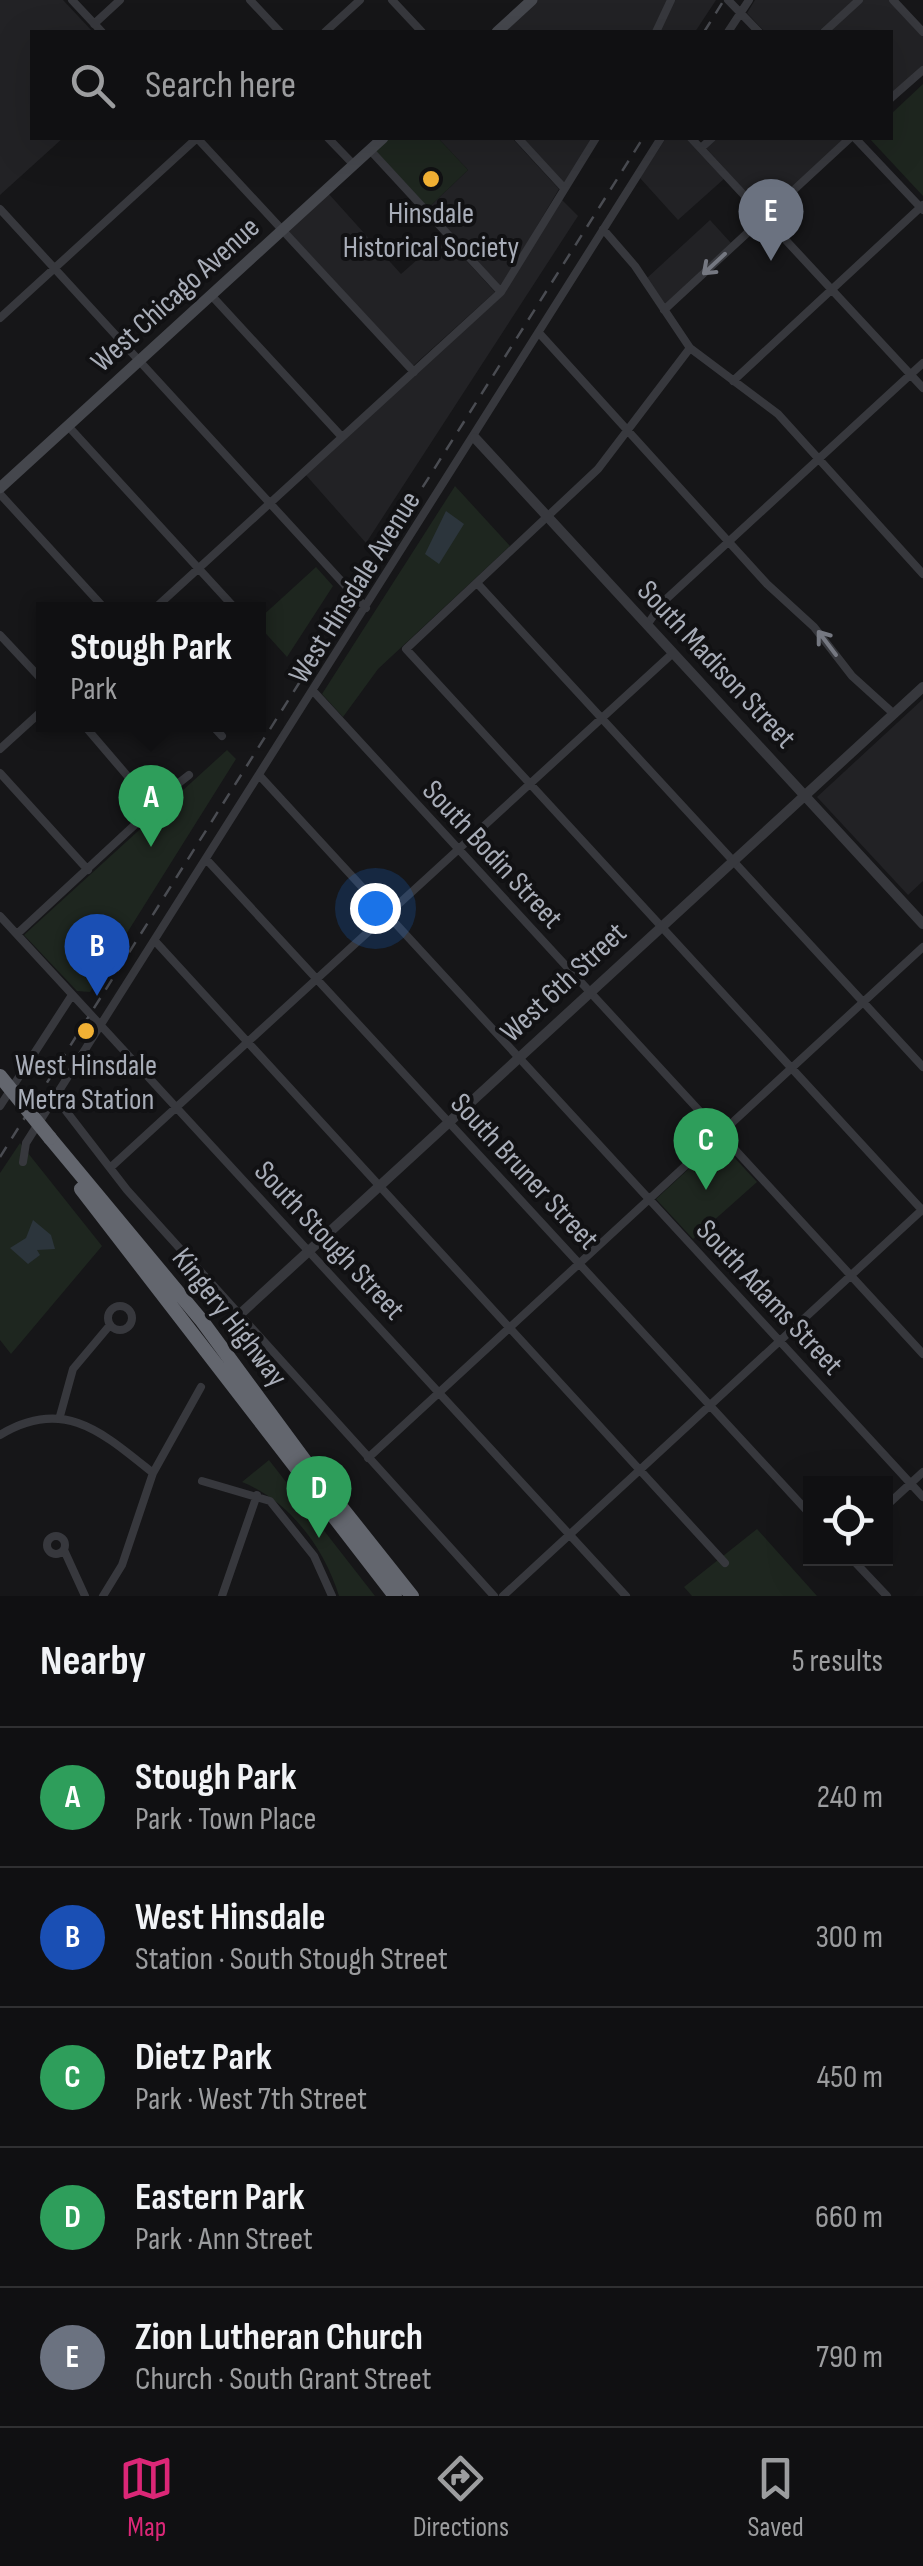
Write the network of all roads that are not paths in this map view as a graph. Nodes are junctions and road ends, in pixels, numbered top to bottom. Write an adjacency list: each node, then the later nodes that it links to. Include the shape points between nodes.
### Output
1 (72, 0): 13 (street)
2 (120, 0): 13 (street)
3 (250, 0): 15 (street)
4 (360, 0): 16 (street)
5 (392, 0): 17 (street)
6 (532, 0): 18 (main road)
7 (671, 0): 19 (street)
8 (728, 0): 12 (street)
9 (749, 0): 12 (street)
10 (859, 0): 22 (street)
11 (893, 0): 23 (street)
12 (740, 14): 20 (street); 21 (street)
13 (94, 24): 14 (street)
14 (100, 30)
15 (278, 30)
16 (327, 30)
17 (420, 30)
18 (499, 30)
19 (657, 30)
20 (729, 30)
21 (756, 30)
22 (826, 30)
23 (923, 32)
24 (923, 70): 25 (street)
25 (893, 97)
26 (201, 140): 46 (street)
27 (203, 140): 45 (street)
28 (330, 140): 39 (street)
29 (381, 140): 38 (main road, West Chicago Avenue)
30 (520, 140): 40 (street)
31 (595, 140): 40 (street)
32 (661, 140): 44 (street, West Hinsdale Avenue)
33 (693, 140): 37 (street)
34 (710, 140): 37 (street)
35 (850, 140): 43 (street)
36 (854, 140): 41 (street)
37 (701, 148): 43 (street)
38 (370, 150): 39 (main road, West Chicago Avenue); 48 (street)
39 (354, 165): 45 (main road, West Chicago Avenue)
40 (564, 188): 48 (street)
41 (922, 207): 47 (street)
42 (0, 209): 46 (street)
43 (764, 218): 47 (street); 50 (street, one-way to 50)
44 (604, 228): 50 (street); 52 (street, West Hinsdale Avenue)
45 (283, 230): 49 (main road, West Chicago Avenue); 56 (street)
46 (54, 268): 51 (street); 54 (street)
47 (831, 290): 57 (street); 58 (street)
48 (501, 292): 56 (street)
49 (211, 295): 54 (main road, West Chicago Avenue); 62 (street)
50 (664, 310): 53 (street)
51 (0, 318)
52 (540, 334): 61 (street); 63 (street, West Hinsdale Avenue)
53 (690, 348): 58 (street); 61 (street)
54 (140, 360): 60 (main road, West Chicago Avenue); 66 (street)
55 (923, 363): 57 (street)
56 (414, 372): 62 (street)
57 (910, 374): 59 (street); 64 (street)
58 (732, 381): 64 (street, via 778,414)
59 (923, 388)
60 (68, 426): 65 (main road, West Chicago Avenue); 69 (street)
61 (630, 432): 67 (street); 68 (street)
62 (342, 437): 66 (street)
63 (475, 438): 67 (street, South Madison Street); 75 (street, West Hinsdale Avenue)
64 (817, 460): 68 (street); 70 (street)
65 (0, 491): 72 (street)
66 (271, 502): 69 (street); 75 (street)
67 (548, 518): 71 (street); 76 (street, South Madison Street)
68 (730, 540): 76 (street); 82 (street, one-way to 68)
69 (198, 568): 73 (street); 74 (street)
70 (923, 574)
71 (477, 583): 84 (street); 92 (street, via 406,649)
72 (99, 602)
73 (162, 602)
74 (230, 602)
75 (366, 608): 81 (street, West Hinsdale Avenue)
76 (647, 625): 78 (street, South Madison Street)
77 (0, 635): 79 (street)
78 (673, 653): 84 (street); 93 (street, South Madison Street)
79 (36, 673)
80 (923, 687): 82 (street, West 6th Street)
81 (315, 693): 91 (street, West Hinsdale Avenue); 95 (street, South Bodin Street)
82 (894, 714): 93 (street, West 6th Street)
83 (36, 716): 88 (street)
84 (602, 718): 92 (street); 97 (street)
85 (90, 732): 94 (street)
86 (219, 732): 87 (street)
87 (222, 736)
88 (0, 748)
89 (0, 773): 98 (street)
90 (189, 775): 94 (street)
91 (259, 776): 96 (street, West Hinsdale Avenue); 99 (street, South Adams Street)
92 (530, 784): 95 (street); 102 (street)
93 (805, 796): 97 (street, West 6th Street); 101 (street, South Madison Street)
94 (154, 805): 98 (street)
95 (459, 849): 99 (street); 107 (street, South Bodin Street)
96 (206, 859): 104 (street, West Hinsdale Avenue); 106 (street, South Bruner Street)
97 (732, 860): 102 (street, West 6th Street); 109 (street)
98 (88, 870): 103 (street)
99 (388, 915): 106 (street); 112 (street, South Adams Street)
100 (0, 916): 103 (street, South Stough Street)
101 (923, 924)
102 (661, 926): 107 (street, West 6th Street); 113 (street)
103 (17, 934): 108 (street, South Stough Street)
104 (155, 941): 110 (street, West Hinsdale Avenue); 111 (street)
105 (923, 947): 109 (street)
106 (318, 978): 111 (street); 120 (street, South Bruner Street)
107 (590, 991): 112 (street, West 6th Street); 121 (street, South Bodin Street)
108 (72, 994): 110 (street, South Stough Street); 118 (street)
109 (863, 1002): 113 (street); 114 (street)
110 (102, 1027): 117 (street, West Hinsdale Avenue); 119 (street, South Stough Street)
111 (248, 1042): 119 (street); 125 (street)
112 (518, 1057): 120 (street, West 6th Street); 126 (street, South Adams Street)
113 (792, 1068): 121 (street); 127 (street)
114 (923, 1068)
115 (0, 1076): 122 (highway, Kingery Highway, bridge)
116 (0, 1089): 122 (highway, Kingery Highway)
117 (56, 1098): 123 (street, West Hinsdale Avenue, via 26,1143); 124 (street)
118 (0, 1106)
119 (177, 1108): 124 (street); 128 (street, South Stough Street)
120 (449, 1121): 125 (street, West 6th Street); 129 (street, South Bruner Street)
121 (720, 1134): 126 (street); 130 (street, South Bodin Street)
122 (48, 1142): 159 (highway, Kingery Highway); 160 (highway, Kingery Highway, via 202,1321)
123 (23, 1162)
124 (110, 1168): 131 (street)
125 (380, 1184): 128 (street, West 6th Street); 133 (street)
126 (649, 1199): 129 (street); 134 (street, South Adams Street)
127 (923, 1210): 130 (street)
128 (308, 1250): 131 (street, West 6th Street); 137 (street, South Stough Street)
129 (580, 1263): 133 (street); 138 (street, South Bruner Street)
130 (851, 1276): 134 (street); 135 (street, South Bodin Street)
131 (238, 1316): 141 (street)
132 (110, 1325): 139 (street, via 72,1369)
133 (510, 1327): 137 (street); 142 (street)
134 (780, 1341): 138 (street); 146 (street, South Adams Street)
135 (923, 1354)
136 (200, 1387): 144 (street)
137 (439, 1392): 141 (street); 151 (street, South Stough Street)
138 (710, 1405): 142 (street); 150 (street, South Bruner Street)
139 (60, 1416): 140 (street); 144 (street, via 104,1436)
140 (0, 1435)
141 (368, 1458): 161 (street)
142 (641, 1469): 151 (street); 153 (street)
143 (923, 1472): 146 (street)
144 (153, 1473): 156 (street, via 122,1564)
145 (202, 1482): 147 (street)
146 (910, 1483): 148 (street, South Adams Street); 149 (street)
147 (257, 1495): 157 (street); 158 (street, via 296,1532 322,1568)
148 (923, 1497)
149 (893, 1499)
150 (803, 1506)
151 (570, 1534): 162 (street); 163 (street, South Stough Street)
152 (64, 1550): 155 (street)
153 (725, 1563)
154 (859, 1566): 164 (street)
155 (85, 1596)
156 (103, 1596)
157 (222, 1596)
158 (332, 1596)
159 (396, 1596)
160 (412, 1596)
161 (494, 1596)
162 (502, 1596)
163 (626, 1596)
164 (887, 1596)

